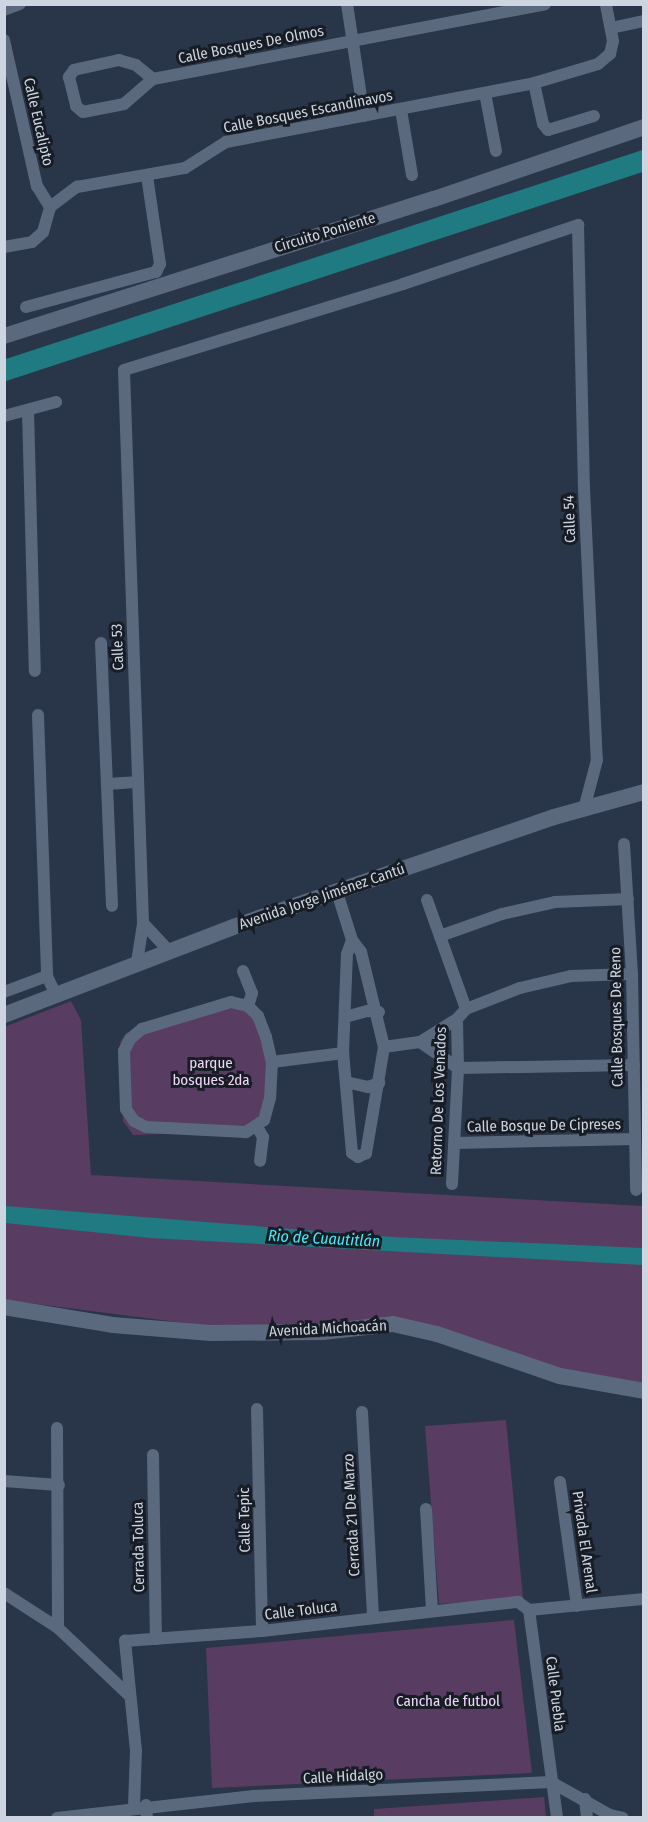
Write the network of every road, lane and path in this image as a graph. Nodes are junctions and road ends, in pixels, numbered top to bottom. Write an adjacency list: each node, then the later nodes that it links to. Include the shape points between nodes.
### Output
1 (20, 4): 5 (street)
2 (347, 4): 9 (street)
3 (545, 4): 9 (street, Calle Bosques De Olmos)
4 (606, 4): 7 (street)
5 (4, 10)
6 (644, 21): 7 (street)
7 (610, 28): 11 (street, Calle Bosques Escandinavos, via 610,54 598,64)
8 (4, 40): 20 (street, Calle Eucalipto, via 37,186)
9 (354, 41): 10 (street, Calle Bosques De Olmos); 14 (street)
10 (153, 79): 10 (street, via 124,104 83,112 76,106 69,77 74,70 119,60 136,65)
11 (534, 83): 12 (street, Calle Bosques Escandinavos); 15 (street, via 545,128)
12 (485, 93): 13 (street, Calle Bosques Escandinavos); 17 (street)
13 (401, 110): 14 (street, Calle Bosques Escandinavos); 18 (street)
14 (364, 116): 19 (street, Calle Bosques Escandinavos, via 226,142 185,168)
15 (594, 116)
16 (644, 127): 24 (street, Circuito Poniente)
17 (496, 151)
18 (412, 175)
19 (147, 176): 20 (street, Calle Bosques Escandinavos, via 77,187); 23 (street, via 160,264 156,272)
20 (50, 207): 22 (street, via 43,232 32,242)
21 (578, 225): 31 (street, Calle 53, via 124,370); 34 (street, Calle 54, via 584,488 597,760)
22 (4, 247)
23 (26, 307)
24 (4, 336)
25 (56, 402): 26 (street)
26 (28, 410): 27 (street); 29 (street)
27 (4, 416)
28 (102, 643): 32 (street)
29 (35, 671)
30 (38, 715): 47 (street)
31 (135, 782): 32 (street); 40 (street, Calle 53)
32 (108, 784): 39 (street)
33 (644, 792): 34 (street, Avenida Jorge Jiménez Cantú)
34 (584, 809): 36 (street, Avenida Jorge Jiménez Cantú)
35 (624, 844): 37 (street, Calle Bosques De Reno)
36 (337, 892): 42 (street); 43 (street, Avenida Jorge Jiménez Cantú)
37 (628, 899): 41 (street, via 555,902 502,914); 46 (street, Calle Bosques De Reno)
38 (427, 900): 41 (street)
39 (112, 906)
40 (143, 923): 43 (street); 44 (street, Calle 53)
41 (440, 936): 51 (street)
42 (352, 940): 52 (street, via 361,952); 54 (street, via 347,954)
43 (168, 951): 44 (street, Avenida Jorge Jiménez Cantú)
44 (137, 962): 49 (street, Avenida Jorge Jiménez Cantú)
45 (243, 971): 50 (street, via 252,993)
46 (632, 974): 51 (street, via 571,976 520,988); 60 (street, Calle Bosques De Reno)
47 (47, 976): 48 (street); 49 (street)
48 (4, 992)
49 (55, 993): 53 (street, Avenida Jorge Jiménez Cantú)
50 (248, 1006): 59 (street, via 258,1016); 64 (street, via 231,1002 142,1029 130,1039 124,1051 126,1109 134,1121 146,1127 246,1132)
51 (466, 1009): 55 (street)
52 (379, 1012): 54 (street); 57 (street)
53 (4, 1015)
54 (345, 1017): 58 (street)
55 (457, 1019): 56 (street); 61 (street, Retorno De Los Venados)
56 (420, 1042): 57 (street); 61 (street)
57 (384, 1047): 63 (street)
58 (343, 1053): 59 (street); 62 (street)
59 (272, 1062): 64 (street, via 270,1098)
60 (634, 1065): 61 (street); 65 (street, Calle Bosques De Reno)
61 (458, 1068): 66 (street, Retorno De Los Venados)
62 (346, 1082): 63 (street, via 368,1087); 63 (street, via 352,1153 358,1157 366,1154)
63 (379, 1083)
64 (257, 1127): 67 (street, via 263,1137)
65 (635, 1139): 66 (street, Calle Bosque De Cipreses); 69 (street, Calle Bosques De Reno)
66 (455, 1143): 68 (street, Retorno De Los Venados)
67 (260, 1161)
68 (452, 1184)
69 (636, 1190)
70 (4, 1307): 71 (street, Avenida Michoacán, via 113,1325 211,1333 323,1332 393,1324 437,1334 560,1376)
71 (644, 1391)
72 (257, 1409): 87 (street, Calle Tepic)
73 (362, 1412): 85 (street, Cerrada 21 De Marzo)
74 (57, 1428): 78 (street)
75 (153, 1455): 88 (street, Cerrada Toluca)
76 (4, 1481): 78 (street)
77 (560, 1482): 82 (street, Privada El Arenal)
78 (59, 1485): 86 (street)
79 (426, 1509): 83 (street)
80 (4, 1593): 86 (street)
81 (644, 1599): 82 (street, Calle Toluca)
82 (577, 1606): 84 (street, Calle Toluca)
83 (432, 1610): 84 (street, Calle Toluca, via 518,1602); 85 (street, Calle Toluca)
84 (529, 1610): 90 (street, Calle Puebla)
85 (373, 1616): 87 (street, Calle Toluca)
86 (58, 1629): 89 (street)
87 (262, 1631): 88 (street, Calle Toluca)
88 (156, 1639): 89 (street, Calle Toluca, via 125,1641)
89 (130, 1696): 92 (street, Calle Toluca)
90 (551, 1782): 91 (street, Calle Hidalgo); 92 (street, Calle Hidalgo, via 254,1796); 94 (street, Calle Puebla)
91 (585, 1799): 95 (street); 96 (street, Calle Hidalgo, via 610,1815)
92 (143, 1810): 93 (street, Calle Hidalgo)
93 (57, 1818)
94 (557, 1818)
95 (587, 1818)
96 (623, 1818)

